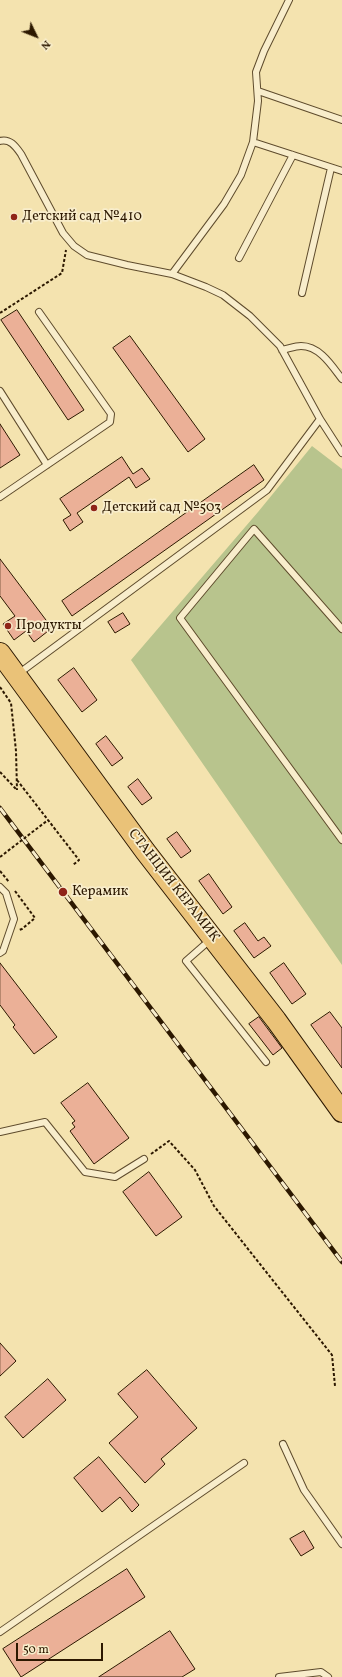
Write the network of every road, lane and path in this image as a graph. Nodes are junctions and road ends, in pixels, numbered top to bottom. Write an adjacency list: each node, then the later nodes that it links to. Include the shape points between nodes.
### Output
1 (289, 0): 2 (lane, via 256,72)
2 (258, 92): 3 (lane); 5 (lane)
3 (342, 120)
4 (0, 141): 9 (lane, via 13,143 21,154)
5 (253, 142): 6 (lane); 11 (lane, via 241,175 228,198)
6 (293, 155): 7 (lane); 10 (lane)
7 (331, 168): 8 (lane); 12 (lane)
8 (342, 171)
9 (68, 239): 11 (lane, via 87,255); 14 (path, via 62,273)
10 (239, 258)
11 (172, 274): 15 (lane, via 223,295 250,316)
12 (302, 293)
13 (40, 312): 20 (lane, via 111,414 110,422)
14 (0, 313)
15 (282, 350): 16 (lane, via 301,346 313,349 325,358); 18 (lane)
16 (342, 379)
17 (0, 390): 20 (lane)
18 (320, 419): 19 (lane); 24 (lane, via 267,490)
19 (342, 453)
20 (47, 465): 21 (lane)
21 (0, 497)
22 (342, 629): 29 (lane, via 254,529 180,618)
23 (0, 652): 24 (main road, СТАНЦИЯ КЕРАМИК)
24 (16, 675): 35 (main road, СТАНЦИЯ КЕРАМИК, via 145,851)
25 (0, 687): 27 (path, via 11,703)
26 (0, 772): 27 (path, via 17,790)
27 (16, 780): 28 (path)
28 (48, 820): 30 (path, bridge); 31 (path, via 79,860)
29 (342, 840)
30 (0, 856)
31 (73, 865)
32 (0, 887): 34 (lane, via 6,893 14,919)
33 (21, 898): 34 (path, via 35,918 22,929)
34 (10, 932): 36 (lane)
35 (212, 937): 37 (lane, via 186,961); 38 (main road, СТАНЦИЯ КЕРАМИК)
36 (0, 954)
37 (266, 1062)
38 (342, 1112)
39 (0, 1132): 40 (lane, via 45,1122 85,1172 115,1177)
40 (144, 1159): 41 (path, via 169,1141 194,1170 214,1206 332,1355)
41 (335, 1386)
42 (283, 1444): 44 (lane, via 304,1490)
43 (244, 1463): 45 (lane)
44 (342, 1544)
45 (0, 1632)
46 (279, 1677): 47 (lane, via 321,1672)
47 (328, 1677)

